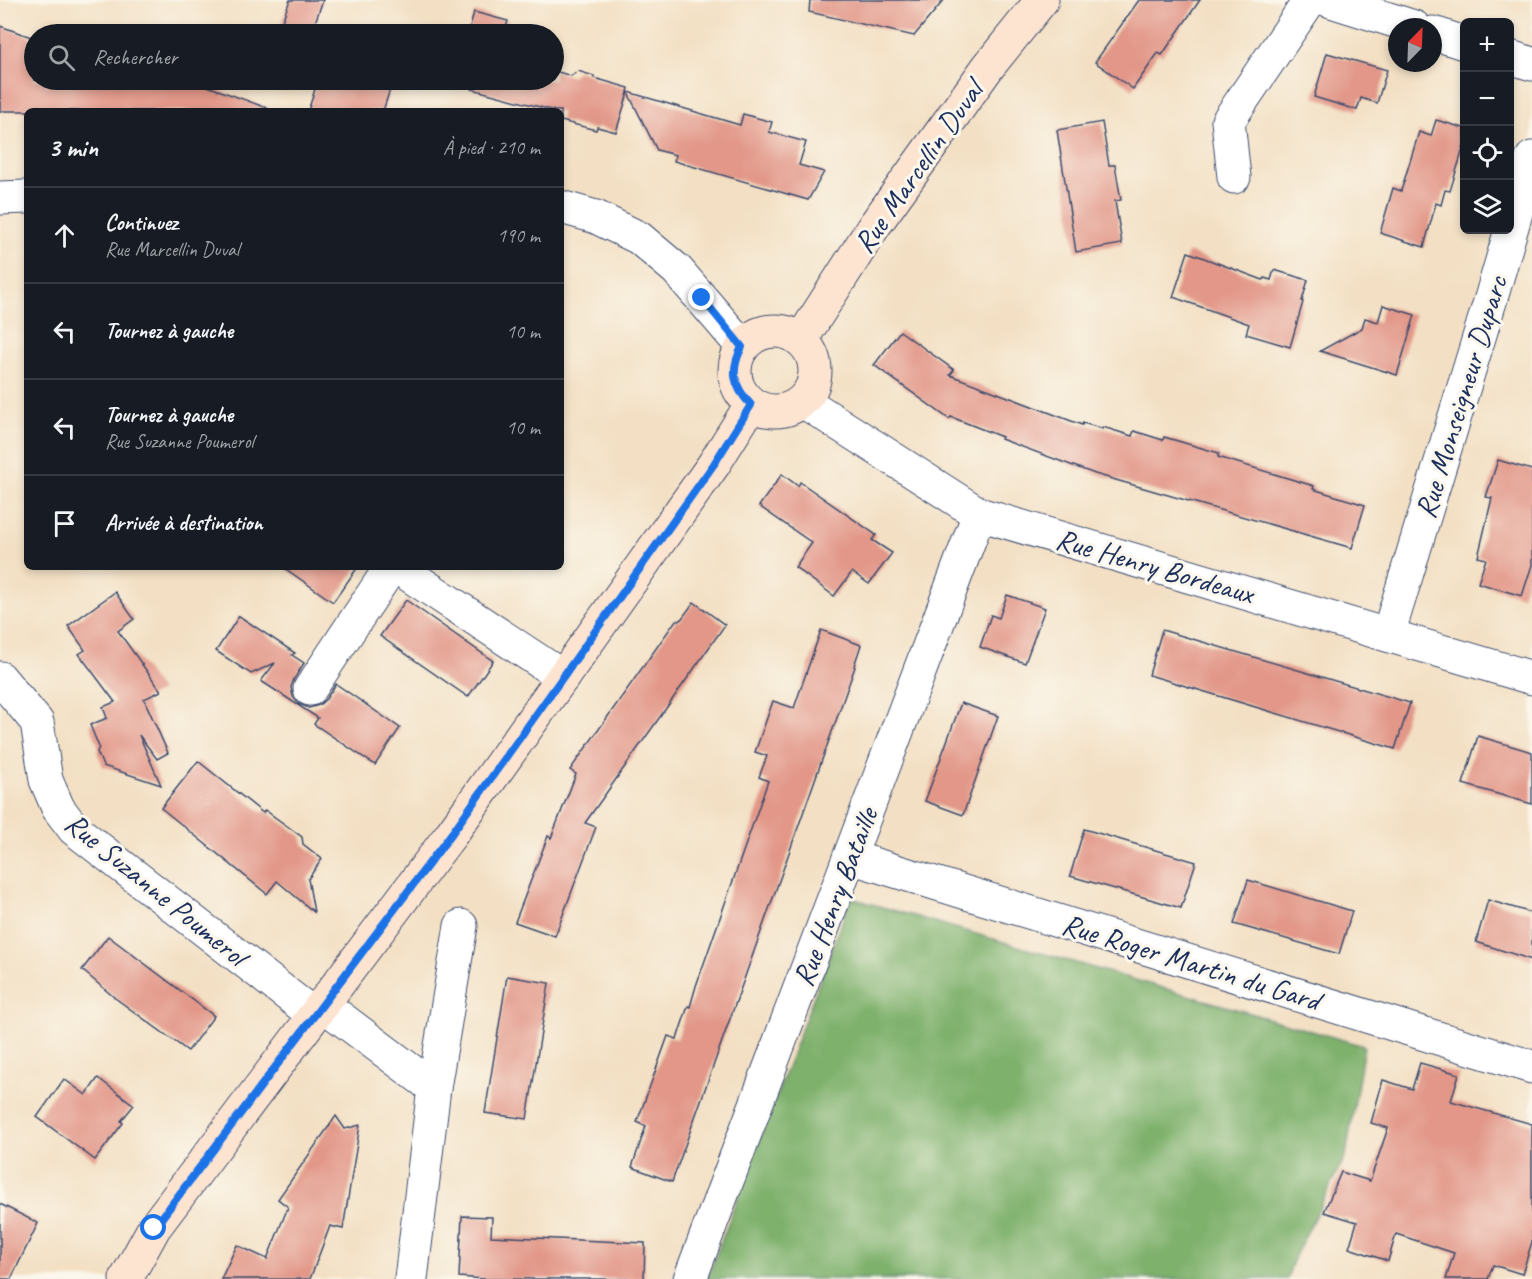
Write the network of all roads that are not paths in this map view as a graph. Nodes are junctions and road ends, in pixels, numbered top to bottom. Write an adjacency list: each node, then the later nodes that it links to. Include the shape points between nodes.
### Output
1 (1042, 0): 14 (main road, Rue Marcellin Duval, via 988,67 874,226)
2 (1310, 0): 10 (street, via 1228,121)
3 (1328, 0): 4 (street)
4 (1388, 19)
5 (1442, 36): 6 (street)
6 (1460, 42)
7 (1514, 59): 8 (street)
8 (1532, 64)
9 (1532, 158): 21 (street, Rue Monseigneur Duparc)
10 (1234, 177)
11 (24, 197): 12 (street)
12 (0, 198)
13 (564, 208): 15 (street, via 596,217 639,238 678,270)
14 (801, 340): 15 (main road, via 777,330 764,332); 16 (main road, via 810,351 816,377)
15 (742, 347): 17 (main road, via 736,358 736,384)
16 (803, 401): 17 (main road, via 777,412); 18 (street, Rue Henry Bordeaux)
17 (751, 405): 22 (main road, via 714,464)
18 (979, 514): 21 (street, Rue Henry Bordeaux); 26 (street, Rue Henry Bataille)
19 (389, 570): 25 (street)
20 (402, 570): 22 (street)
21 (1388, 635): 24 (street, Rue Henry Bordeaux)
22 (563, 677): 28 (main road, via 452,833)
23 (0, 678): 28 (street, Rue Suzanne Poumerol, via 37,722 46,780 58,808 74,829)
24 (1532, 678)
25 (310, 689)
26 (850, 857): 29 (street, Rue Roger Martin du Gard); 33 (street, Rue Henry Bataille)
27 (460, 926): 30 (street)
28 (318, 1010): 30 (street, Rue Suzanne Poumerol); 31 (main road, via 154,1228)
29 (1532, 1067)
30 (434, 1088): 32 (street)
31 (126, 1279)
32 (411, 1279)
33 (690, 1279)

